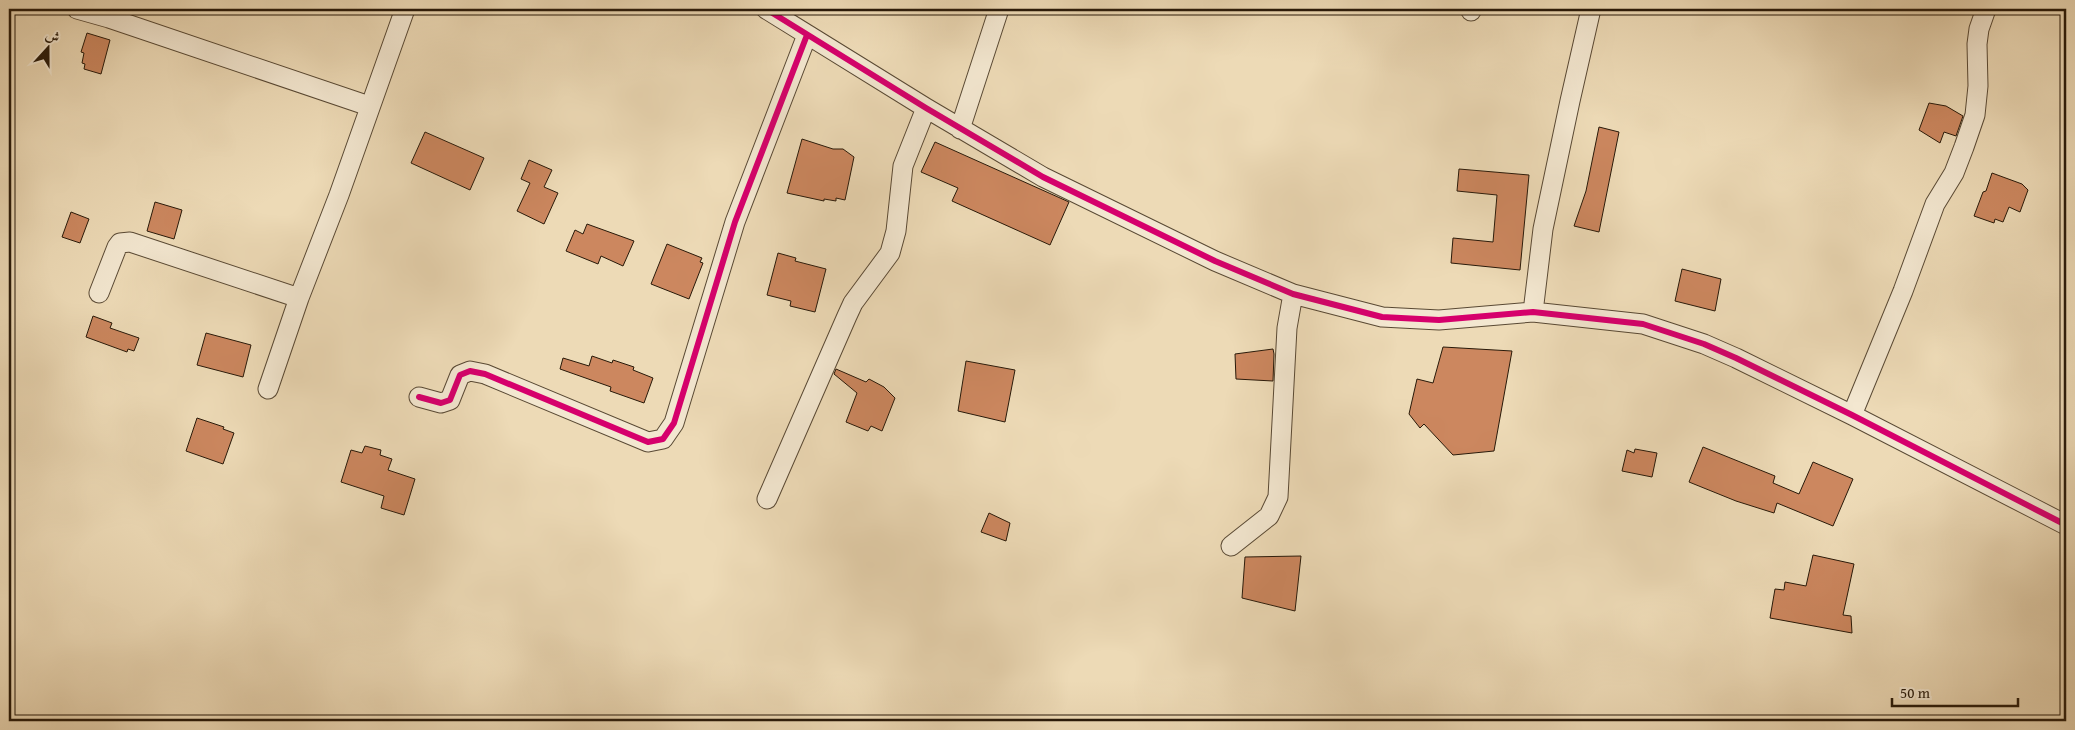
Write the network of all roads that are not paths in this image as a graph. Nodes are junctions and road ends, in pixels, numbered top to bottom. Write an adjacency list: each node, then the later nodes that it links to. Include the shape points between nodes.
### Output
1 (77, 9): 8 (street)
2 (405, 9): 8 (street)
3 (766, 9): 7 (street)
4 (999, 9): 10 (street)
5 (1591, 9): 14 (street, via 1543,229)
6 (1986, 9): 17 (street, via 1977,44 1975,114 1954,173 1935,204)
7 (807, 35): 9 (street); 16 (street, via 735,222 674,423 663,439 648,442 477,372 460,374 450,400 441,403)
8 (369, 106): 13 (street)
9 (926, 108): 10 (street); 18 (street, via 904,166 890,253 847,316)
10 (960, 129): 12 (street, via 1043,177 1215,261)
11 (99, 293): 13 (street, via 117,247 120,243 130,242)
12 (1293, 294): 14 (street, via 1382,317 1439,320); 20 (street, via 1278,498 1269,516)
13 (299, 298): 15 (street)
14 (1533, 312): 17 (street, via 1643,324 1720,351)
15 (268, 389)
16 (419, 397)
17 (1852, 415): 19 (street)
18 (767, 499)
19 (2066, 525)
20 (1231, 546)

